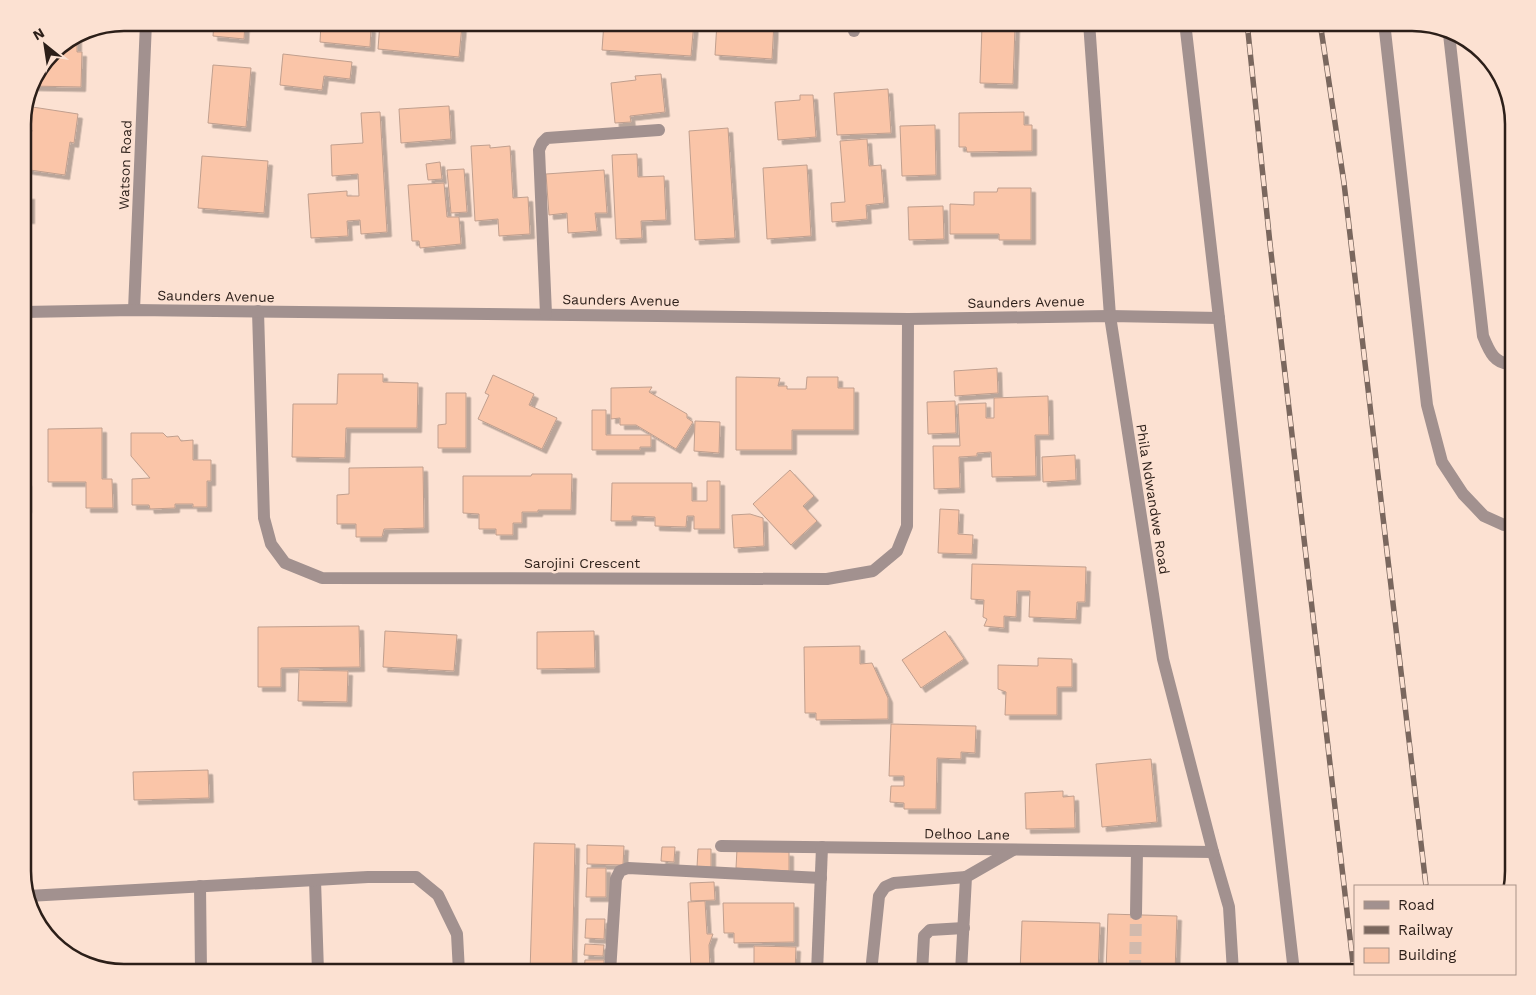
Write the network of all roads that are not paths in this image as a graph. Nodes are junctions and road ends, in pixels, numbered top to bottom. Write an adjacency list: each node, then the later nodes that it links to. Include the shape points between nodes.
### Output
1 (146, 31): 7 (street, Watson Road)
2 (1090, 31): 11 (street, Phila Ndwandwe Road)
3 (1186, 31): 12 (street)
4 (1385, 31): 15 (street, via 1428,405 1442,462 1463,494 1484,516)
5 (1449, 39): 14 (street, via 1483,336 1494,359)
6 (659, 130): 10 (street, via 547,138 542,143 539,150)
7 (134, 310): 8 (street, Saunders Avenue); 9 (street, Saunders Avenue)
8 (258, 311): 10 (street, Saunders Avenue); 13 (street, Sarojini Crescent, via 264,518 271,544 285,563 322,578 827,579 873,571 897,550 907,526)
9 (31, 312)
10 (546, 314): 13 (street, Saunders Avenue)
11 (1110, 316): 12 (street, Saunders Avenue); 13 (street, Saunders Avenue); 20 (street, Phila Ndwandwe Road, via 1163,660)
12 (1219, 318): 37 (street)
13 (908, 319)
14 (1505, 362)
15 (1505, 525)
16 (721, 846): 17 (street, Delhoo Lane)
17 (822, 847): 18 (street, Delhoo Lane); 22 (street)
18 (1014, 850): 19 (street, Delhoo Lane); 21 (street)
19 (1137, 851): 20 (street, Delhoo Lane); 26 (street)
20 (1213, 852): 36 (street, Phila Ndwandwe Road, via 1229,907)
21 (966, 877): 27 (street); 33 (street, via 894,883 885,887 879,896)
22 (821, 878): 31 (street, via 620,870 616,879); 32 (street)
23 (315, 880): 24 (street); 29 (street); 30 (street, via 416,876 438,895 457,934)
24 (200, 886): 25 (street); 28 (street)
25 (35, 896)
26 (1136, 914)
27 (964, 928): 34 (street, via 926,932); 35 (street)
28 (201, 964)
29 (318, 964)
30 (459, 964)
31 (611, 964)
32 (817, 964)
33 (872, 964)
34 (922, 964)
35 (962, 964)
36 (1232, 964)
37 (1293, 964)

